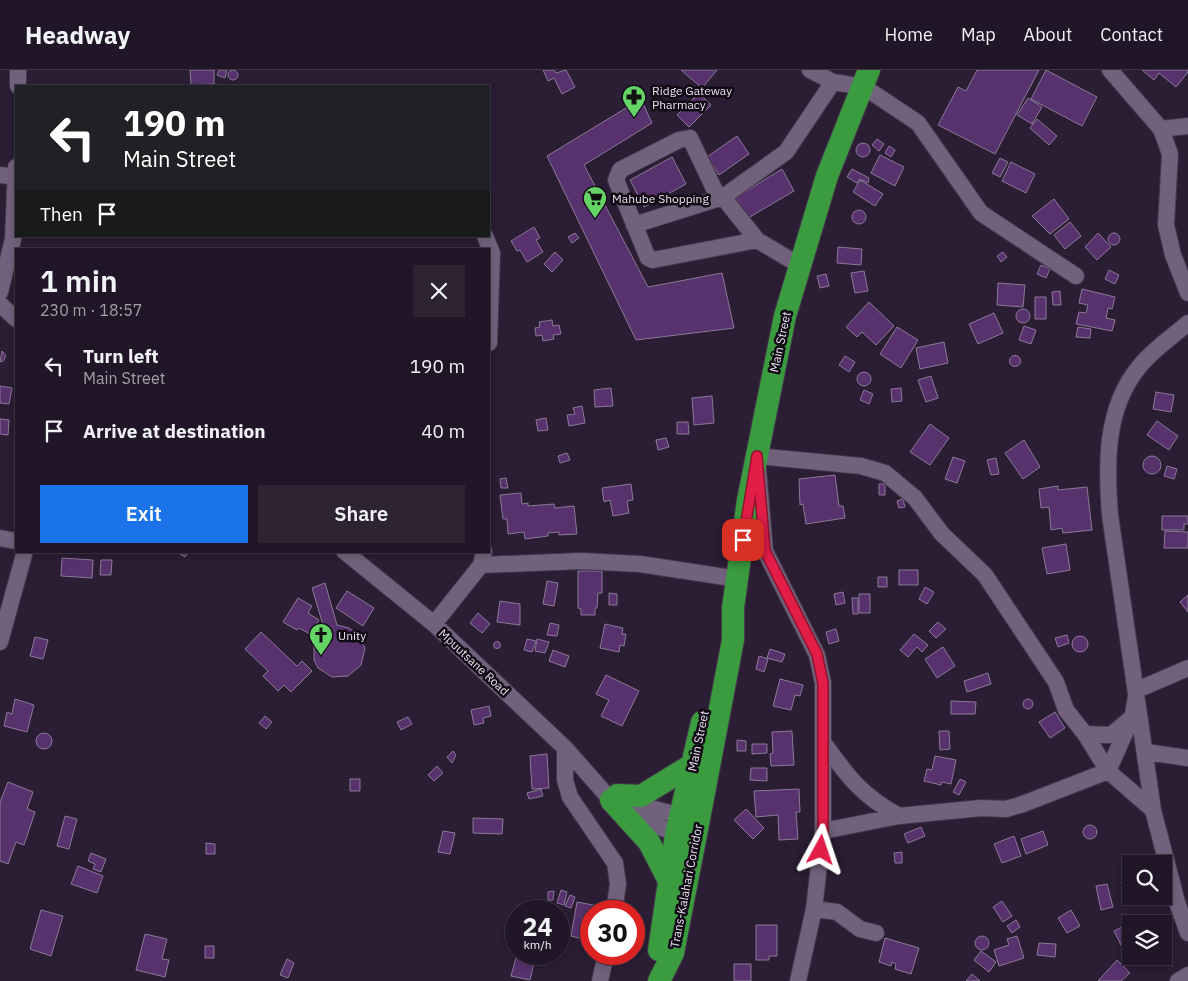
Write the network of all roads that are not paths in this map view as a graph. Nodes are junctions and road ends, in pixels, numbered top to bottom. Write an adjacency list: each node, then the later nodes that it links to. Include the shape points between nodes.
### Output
1 (18, 70): 6 (street)
2 (810, 70): 5 (street)
3 (1110, 70): 8 (street)
4 (867, 78): 5 (street); 16 (highway, Main Street, via 827,176); 17 (street, via 918,122 981,213)
5 (833, 82): 11 (street, via 786,152)
6 (18, 85)
7 (1188, 126): 8 (street)
8 (1161, 129): 19 (street, via 1170,154 1166,224 1173,255)
9 (0, 175): 10 (street)
10 (15, 177)
11 (723, 197): 13 (street); 13 (street, via 717,194 690,138 685,138 620,170 616,175); 14 (street)
12 (15, 198): 18 (street, via 13,239)
13 (634, 225): 14 (street, via 648,258 653,260)
14 (757, 240): 16 (street)
15 (490, 248): 21 (street)
16 (799, 264): 24 (highway, Main Street, via 785,316)
17 (1076, 276)
18 (0, 292)
19 (1188, 293)
20 (0, 304): 22 (street)
21 (490, 313)
22 (15, 318)
23 (1188, 323): 36 (street, via 1140,365 1127,383 1112,424 1108,450 1110,515)
24 (757, 456): 30 (highway, Main Street); 38 (street, via 861,466 885,473 915,498 942,534 985,575 1056,682 1066,710); 39 (street, via 765,551 793,602 819,664 823,683)
25 (0, 538): 26 (street)
26 (15, 541)
27 (25, 553): 31 (street)
28 (346, 553): 33 (street, Mpuutsane Road)
29 (482, 558): 30 (street, via 640,564); 33 (street)
30 (738, 579): 32 (highway, Main Street)
31 (6, 596): 34 (street)
32 (733, 608): 43 (highway, Main Street, via 720,638); 48 (highway, Main Street, via 733,640)
33 (434, 624): 40 (street, Mpuutsane Road)
34 (0, 642)
35 (1188, 668): 36 (street)
36 (1137, 690): 37 (street); 41 (street)
37 (1133, 716): 38 (street, via 1111,735); 44 (street)
38 (1085, 734): 44 (street)
39 (823, 742): 47 (street, via 851,782 874,802); 49 (street)
40 (565, 748): 45 (street, Mpuutsane Road, via 595,784); 51 (street, via 565,780 570,797 615,863 618,884)
41 (1146, 752): 42 (street); 46 (street)
42 (1188, 758)
43 (693, 764): 45 (highway, via 641,796); 48 (highway, Main Street)
44 (1108, 771): 46 (street); 47 (street, via 1006,809 981,808)
45 (614, 798): 48 (street, Mpuutsane Road, via 642,806); 50 (highway, via 649,842)
46 (1153, 810): 54 (street)
47 (899, 816): 49 (street)
48 (687, 827): 50 (highway, Trans-Kalahari Corridor); 59 (highway, Trans-Kalahari Corridor, via 673,953)
49 (823, 831): 52 (street)
50 (668, 879): 58 (highway, Trans-Kalahari Corridor)
51 (616, 900)
52 (814, 909): 53 (street, via 837,912 860,929); 60 (street)
53 (876, 933)
54 (1188, 933)
55 (606, 965): 57 (street)
56 (1188, 976): 61 (street)
57 (606, 979)
58 (655, 981)
59 (659, 981)
60 (798, 981)
61 (1178, 981)

